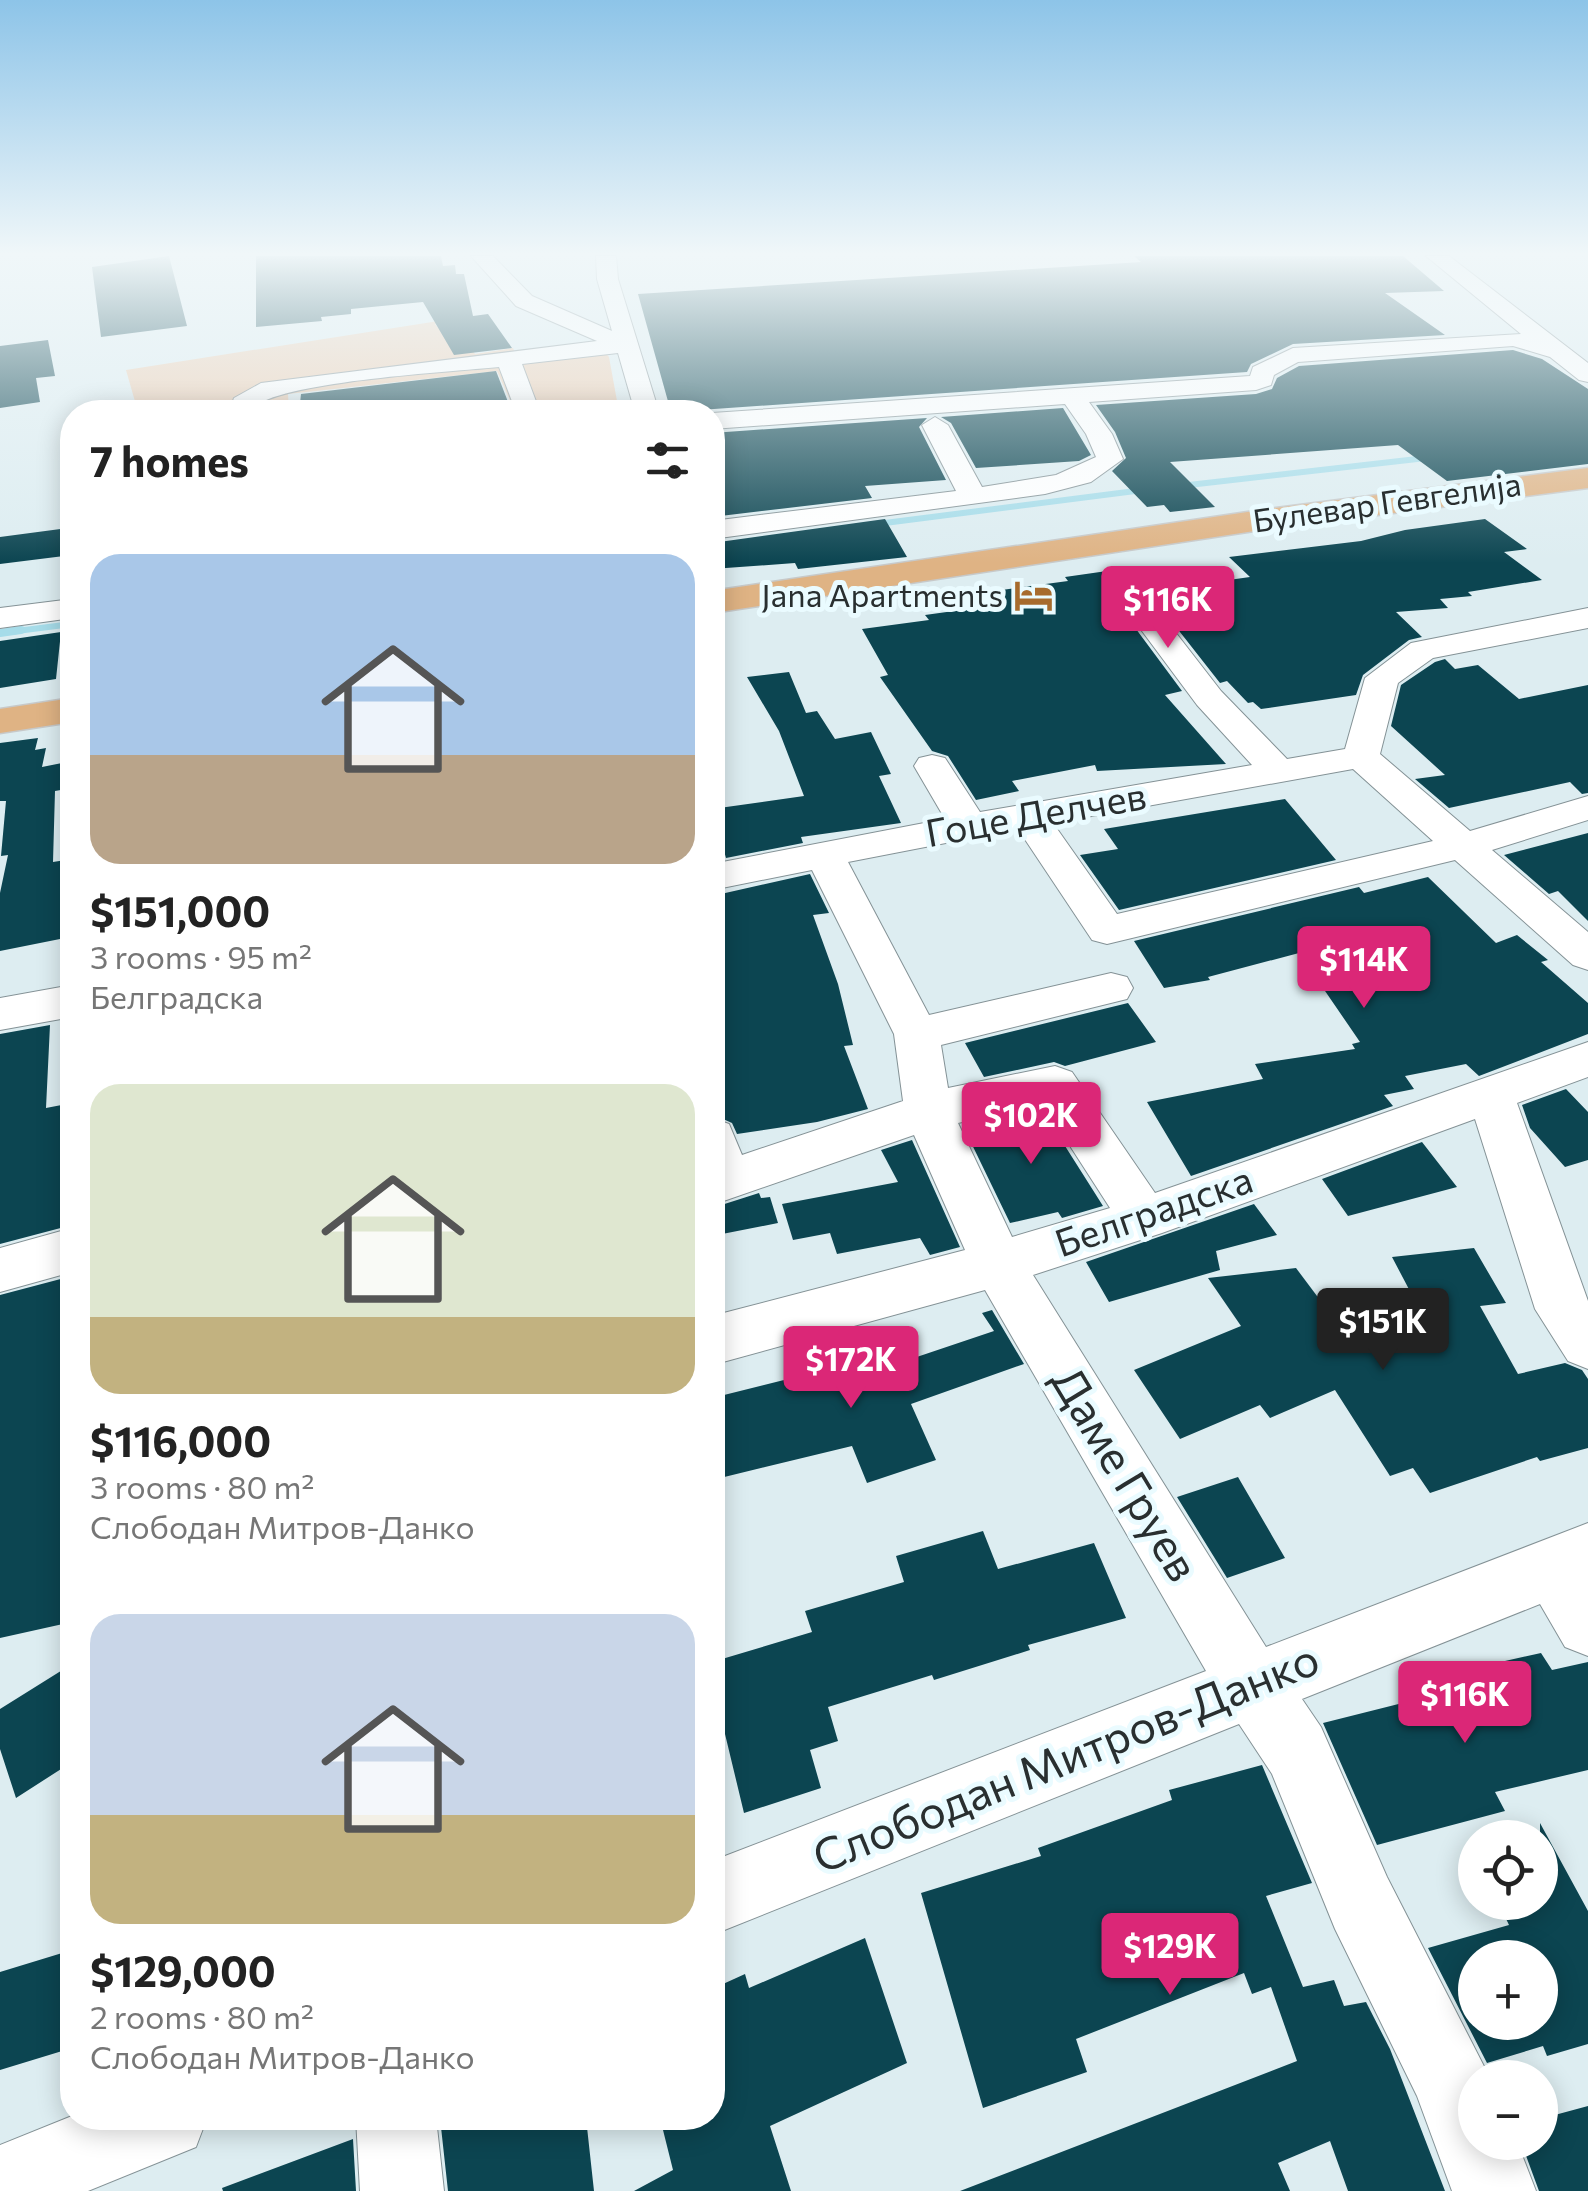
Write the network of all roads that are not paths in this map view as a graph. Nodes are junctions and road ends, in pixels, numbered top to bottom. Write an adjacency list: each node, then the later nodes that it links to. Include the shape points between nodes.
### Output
1 (514, 358): 4 (street)
2 (633, 358): 8 (street)
3 (1286, 358): 5 (street, via 1256,383)
4 (508, 359): 6 (street, via 261,390); 7 (street)
5 (1072, 396): 9 (street); 13 (street, via 1110,459 1072,478)
6 (248, 400)
7 (523, 400)
8 (645, 400)
9 (725, 420)
10 (935, 425): 13 (street)
11 (1588, 478): 15 (main road, Булевар Гевгелија)
12 (1588, 493): 17 (main road, Булевар Гевгелија)
13 (973, 497): 14 (street)
14 (725, 528)
15 (725, 600)
16 (60, 610): 18 (street)
17 (725, 612)
18 (0, 618)
19 (1588, 618): 25 (street, via 1423,650 1382,678)
20 (1155, 627): 27 (street)
21 (60, 698): 22 (main road)
22 (0, 706)
23 (60, 712): 24 (main road)
24 (0, 721)
25 (1361, 757): 27 (street, Гоце Делчев); 31 (street)
26 (932, 766): 30 (street)
27 (1276, 770): 29 (street, Гоце Делчев)
28 (1588, 808): 31 (street)
29 (1028, 816): 30 (street, Гоце Делчев); 31 (street, via 1107,930)
30 (969, 826): 32 (street, Гоце Делчев)
31 (1463, 846): 34 (street)
32 (824, 854): 33 (street, Гоце Делчев); 38 (street, Даме Груев)
33 (725, 873)
34 (1588, 954)
35 (1111, 988): 38 (street)
36 (60, 1003): 37 (street)
37 (0, 1014)
38 (917, 1034): 41 (street, Даме Груев)
39 (1588, 1059): 40 (street, Белградска)
40 (1491, 1095): 43 (street, Белградска); 48 (street, via 1562,1309)
41 (928, 1112): 42 (street); 43 (street, via 1055,1084); 45 (street, Даме Груев)
42 (725, 1165)
43 (1144, 1218): 45 (street, Белградска)
44 (60, 1253): 46 (street)
45 (998, 1264): 47 (street, Белградска); 51 (street, Даме Груев)
46 (0, 1270)
47 (725, 1338)
48 (1588, 1344)
49 (1571, 1561): 50 (street); 51 (street, Слободан Митров-Данко)
50 (1588, 1624)
51 (1252, 1684): 52 (street, Слободан Митров-Данко); 53 (street, Даме Груев, via 1297,1751 1361,1903)
52 (725, 1893)
53 (1458, 2098)
54 (138, 2130): 57 (street)
55 (397, 2130): 58 (street)
56 (1482, 2160): 59 (street, Даме Груев)
57 (0, 2186)
58 (402, 2191)
59 (1494, 2191)

